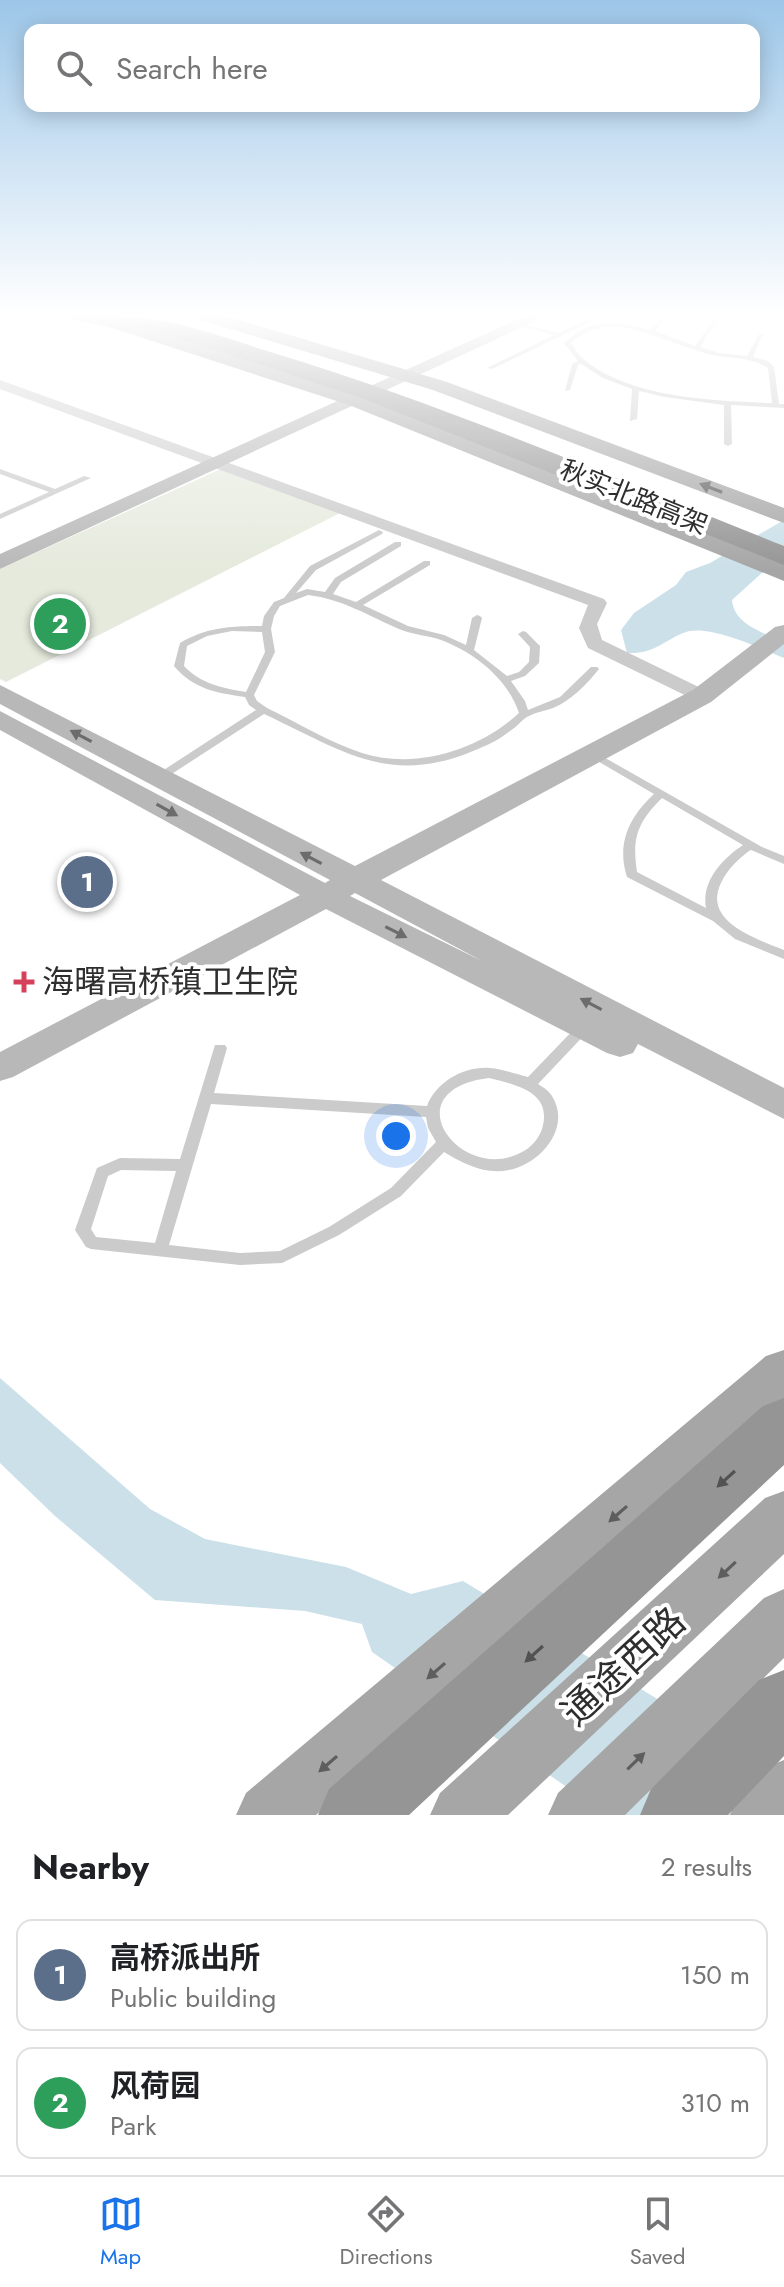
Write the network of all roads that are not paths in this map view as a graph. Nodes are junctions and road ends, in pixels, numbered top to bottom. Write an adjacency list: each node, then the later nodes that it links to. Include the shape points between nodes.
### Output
1 (47, 401): 11 (street)
2 (326, 401): 11 (street)
3 (380, 401): 20 (highway, 秋实北路高架)
4 (476, 401): 15 (main road, one-way to 4)
5 (635, 401): 9 (lane)
6 (709, 401): 7 (lane)
7 (727, 404): 8 (lane); 10 (lane)
8 (782, 407)
9 (633, 419)
10 (728, 444)
11 (211, 459): 19 (street); 21 (street); 35 (street, via 598,603 587,621 595,644)
12 (0, 471): 14 (lane)
13 (87, 478): 14 (lane)
14 (55, 492): 16 (lane)
15 (784, 516)
16 (0, 517)
17 (379, 532): 24 (lane, via 313,568)
18 (398, 544): 23 (lane, via 338,580)
19 (0, 550)
20 (784, 555)
21 (0, 562)
22 (427, 563): 25 (lane)
23 (328, 594): 24 (lane); 25 (lane)
24 (288, 597): 27 (lane, via 277,604)
25 (356, 605): 30 (lane)
26 (477, 618): 30 (lane)
27 (266, 629): 34 (lane, via 270,652); 34 (lane, via 216,629 183,645 179,666 189,679 205,688)
28 (784, 632): 35 (street)
29 (523, 634): 32 (lane, via 535,646 534,663)
30 (469, 651): 32 (lane)
31 (594, 669): 37 (lane, via 568,699)
32 (505, 680): 37 (lane)
33 (0, 693): 40 (street, one-way to 33)
34 (249, 695): 36 (lane)
35 (702, 696): 39 (street)
36 (263, 710): 37 (lane, via 363,757 418,762 478,745); 40 (lane)
37 (524, 714)
38 (0, 719): 45 (street, one-way to 45)
39 (593, 754): 41 (lane); 44 (street)
40 (160, 777): 44 (street, one-way to 40)
41 (661, 793): 42 (lane); 46 (lane, via 628,837 631,874)
42 (750, 845): 43 (lane); 46 (lane, via 732,856 710,887)
43 (784, 860)
44 (355, 881): 45 (street); 53 (street, one-way to 44)
45 (325, 896): 48 (street, one-way to 48); 50 (street)
46 (715, 918): 47 (lane, via 744,939)
47 (784, 955)
48 (585, 1026): 51 (lane); 55 (street)
49 (220, 1048): 52 (lane)
50 (0, 1068)
51 (530, 1084): 54 (lane, via 503,1074 475,1074 442,1092); 56 (lane, via 547,1102 553,1123 535,1152 509,1163 480,1162)
52 (205, 1098): 54 (lane); 57 (lane)
53 (784, 1105)
54 (433, 1112): 56 (lane)
55 (784, 1126)
56 (444, 1143): 58 (lane, via 396,1192 282,1257 240,1259)
57 (186, 1165): 58 (lane); 58 (lane, via 120,1164 102,1172 83,1230 91,1243)
58 (160, 1251)
59 (784, 1372): 64 (main road, one-way to 64, via 537,1583)
60 (784, 1426): 64 (highway, one-way to 64)
61 (784, 1517): 66 (main road, 通途西路, one-way to 66)
62 (784, 1618): 69 (main road, one-way to 62)
63 (784, 1705): 70 (highway)
64 (410, 1730): 67 (main road, one-way to 67); 68 (highway)
65 (784, 1791): 71 (main road)
66 (476, 1802)
67 (268, 1815)
68 (355, 1815)
69 (580, 1815)
70 (677, 1815)
71 (762, 1815)

